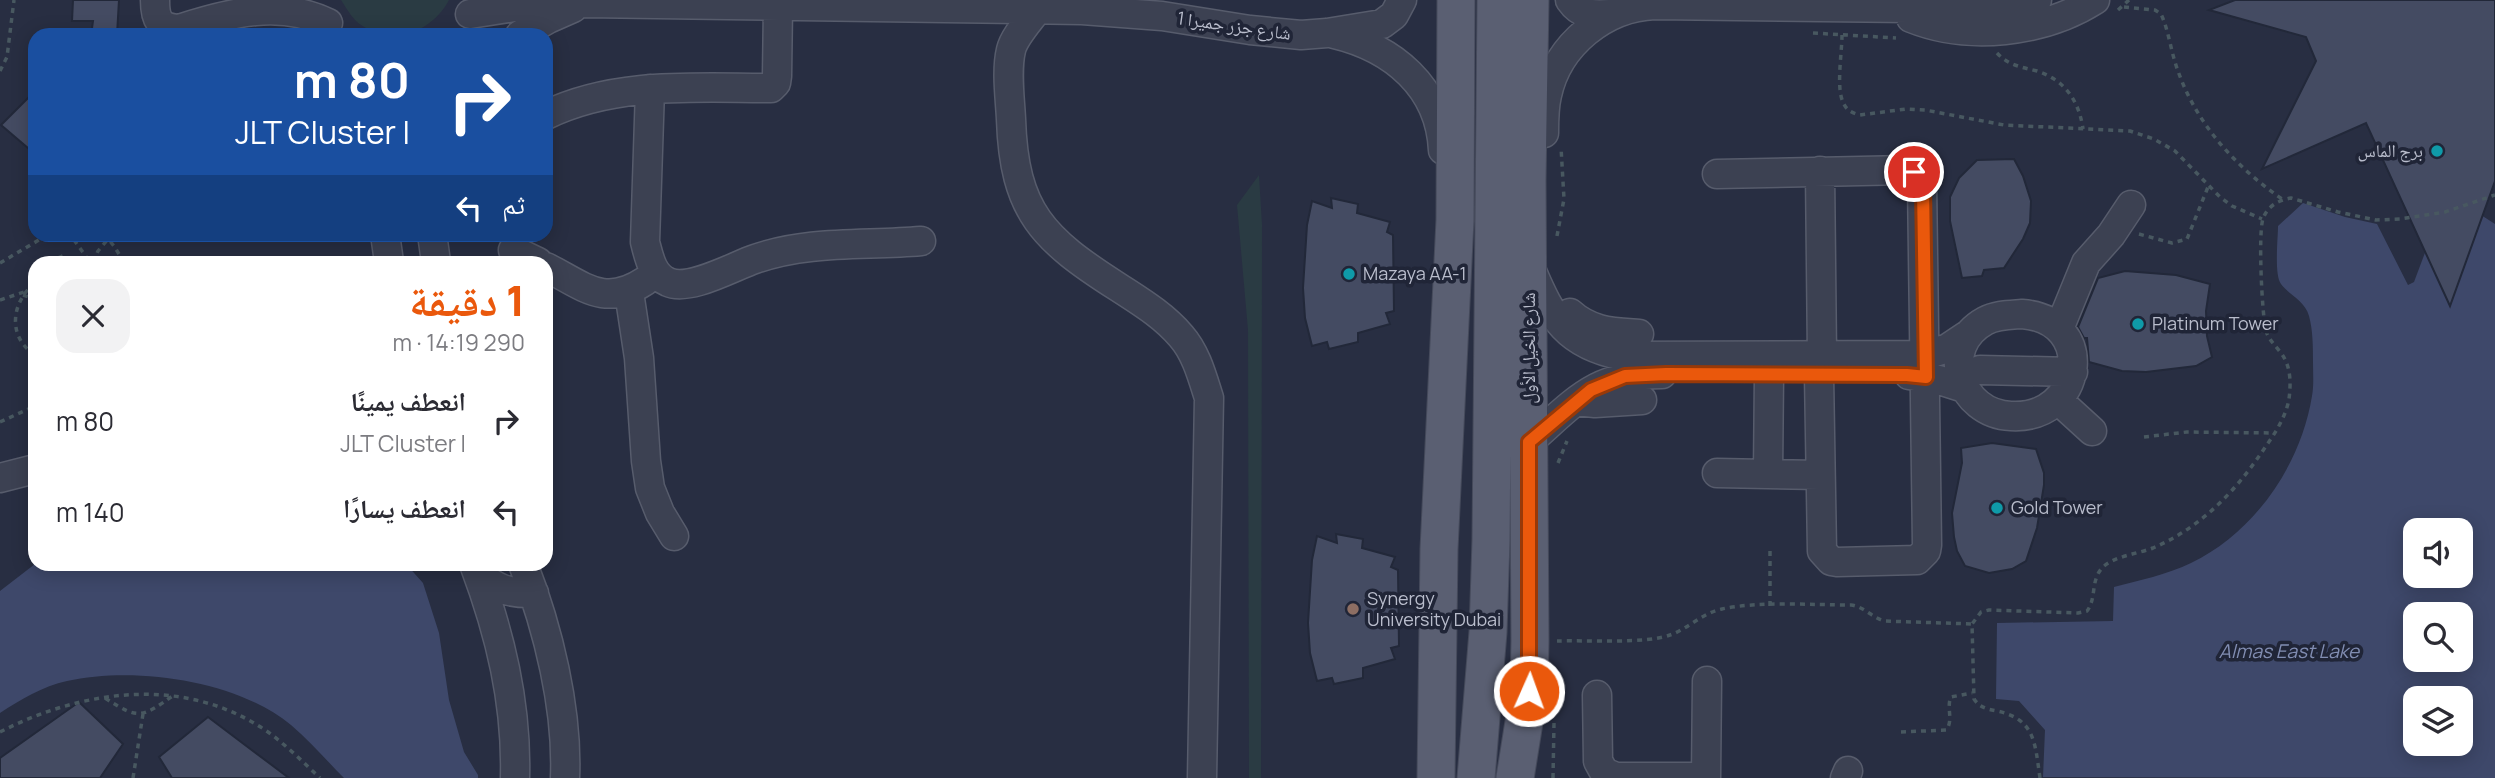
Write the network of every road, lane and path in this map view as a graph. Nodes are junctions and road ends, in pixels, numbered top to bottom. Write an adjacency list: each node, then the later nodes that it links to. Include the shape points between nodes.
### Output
1 (15, 0): 31 (path, via 7,57)
2 (1402, 0): 24 (street, via 1382,24)
3 (1456, 0): 44 (main road)
4 (1496, 0): 112 (main road, شارع الخيل الأول, via 1491,540)
5 (1530, 0): 38 (main road, شارع الخيل الأول)
6 (1570, 0): 17 (street, via 1586,15)
7 (2037, 0): 14 (street, via 1994,9)
8 (2129, 0): 13 (path)
9 (585, 3): 10 (street, شارع جزر جميرا 1); 18 (street, شارع جزر جميرا 1, via 527,5); 22 (street)
10 (779, 6): 15 (street, شارع جزر جميرا 1); 32 (street, via 777,76 771,88)
11 (247, 7): 19 (street, via 289,2); 20 (street); 21 (street)
12 (2103, 7): 13 (path); 14 (street, via 1997,30 1947,29)
13 (2122, 7): 41 (path, via 2161,14 2179,75 2204,123 2239,165)
14 (1889, 8): 17 (street, via 1655,5)
15 (975, 10): 16 (street, شارع جزر جميرا 1); 27 (street)
16 (1037, 10): 24 (street, شارع جزر جميرا 1, via 1123,12 1275,34); 27 (street)
17 (1611, 14): 38 (street, via 1576,42 1558,66 1547,93 1541,154)
18 (467, 16)
19 (328, 19)
20 (182, 28)
21 (236, 28)
22 (532, 28)
23 (1807, 32): 25 (path)
24 (1327, 33): 44 (street, via 1376,50 1398,64 1428,95 1441,127 1444,193)
25 (1842, 35): 26 (path); 34 (path, via 1841,94 1853,113 1926,110 2004,125)
26 (1903, 39)
27 (1011, 48): 110 (street, via 1012,136 1017,176 1030,210 1053,241 1084,266 1159,313 1199,365 1209,398)
28 (2009, 49): 29 (path)
29 (1995, 51): 30 (path); 34 (path, via 2013,65 2039,72 2065,87 2081,112)
30 (1988, 52)
31 (0, 71)
32 (650, 89): 33 (street, via 600,96); 55 (street, via 645,242)
33 (553, 113)
34 (2083, 129): 39 (path, via 2130,131 2154,139 2175,151)
35 (1560, 140): 45 (path, via 1564,199)
36 (1820, 171): 37 (street); 61 (street, via 1908,170 1919,176 1923,188); 66 (street)
37 (1717, 174)
38 (1527, 180): 54 (main road, شارع الخيل الأول)
39 (2208, 187): 42 (path, via 2190,235 2182,242 2172,243); 43 (path, via 2232,206)
40 (2495, 195): 41 (path, via 2445,212 2376,220 2300,199)
41 (2282, 199): 43 (path)
42 (2124, 216): 62 (street, via 2086,263)
43 (2262, 219): 78 (path, via 2265,323 2270,340 2289,368 2291,385)
44 (1455, 220): 111 (main road, via 1439,549)
45 (1557, 239)
46 (921, 241): 55 (street, via 800,247 758,257 684,285 669,283)
47 (35, 242): 52 (path)
48 (77, 242): 51 (path)
49 (67, 254): 50 (path)
50 (62, 256)
51 (87, 256)
52 (0, 263)
53 (553, 271): 57 (street, via 596,293)
54 (1532, 273): 63 (street, via 1584,324 1606,332); 66 (street, via 1557,321 1578,340 1603,352); 80 (main road, شارع الخيل الأول)
55 (657, 274): 57 (street)
56 (28, 290): 58 (path)
57 (629, 292): 87 (street, via 650,488)
58 (24, 293): 59 (path); 60 (path); 64 (path, via 15,325)
59 (28, 295)
60 (0, 300)
61 (1924, 315): 65 (street, via 1955,331); 68 (street)
62 (2059, 328): 65 (street, via 2037,315 1996,317); 67 (street, via 2071,347)
63 (1639, 334)
64 (28, 349)
65 (1974, 362): 67 (street); 68 (street); 68 (street, via 1948,348); 71 (street, via 1985,410 2011,416 2045,409); 74 (street, via 1946,402)
66 (1820, 365): 68 (street, via 1907,375); 69 (street); 85 (street)
67 (2073, 365): 71 (street, via 2070,382)
68 (1926, 366): 74 (street)
69 (1769, 374): 72 (street, via 1625,376); 84 (street)
70 (1642, 400): 72 (street)
71 (2058, 400): 76 (street)
72 (1577, 401): 80 (street)
73 (28, 409): 75 (path)
74 (1927, 416): 85 (street, via 1927,545 1923,557 1838,562 1826,556)
75 (0, 422)
76 (2092, 431)
77 (1574, 433): 81 (path)
78 (2275, 433): 79 (path, via 2187,432); 94 (path, via 2235,489 2211,513 2152,548 2100,570 2087,611 1989,610 1981,612)
79 (2144, 437)
80 (1529, 442): 95 (main road, شارع الخيل الأول)
81 (1557, 466)
82 (28, 471): 86 (street)
83 (1717, 473): 84 (street)
84 (1768, 474): 85 (street)
85 (1821, 475)
86 (0, 478)
87 (674, 536)
88 (1770, 551): 93 (path)
89 (477, 571): 108 (street, via 504,654)
90 (478, 571): 92 (street, via 502,590)
91 (526, 571): 92 (street)
92 (534, 593): 109 (street, via 563,729)
93 (1770, 606): 94 (path, via 1851,605 1885,621); 95 (path, via 1723,609 1657,638)
94 (1972, 624): 97 (path)
95 (1530, 642): 101 (main road, شارع الخيل الأول)
96 (1707, 681): 105 (street)
97 (1972, 693): 104 (path, via 1951,696 1947,730); 116 (path, via 1982,707 2014,715 2030,732)
98 (174, 695): 100 (path, via 140,692); 102 (path); 107 (path, via 207,702 267,731)
99 (1597, 695): 105 (street, via 1598,761 1604,772 1616,777)
100 (103, 697): 102 (path, via 127,712); 103 (path, via 32,715)
101 (1542, 700): 113 (main road, شارع الخيل الأول); 114 (main road); 115 (path)
102 (143, 714): 106 (path)
103 (0, 732)
104 (1901, 732)
105 (1706, 777)
106 (133, 778)
107 (320, 778)
108 (515, 778)
109 (565, 778)
110 (1202, 778)
111 (1436, 778)
112 (1476, 778)
113 (1515, 778)
114 (1539, 778)
115 (1553, 778)
116 (2040, 778)

